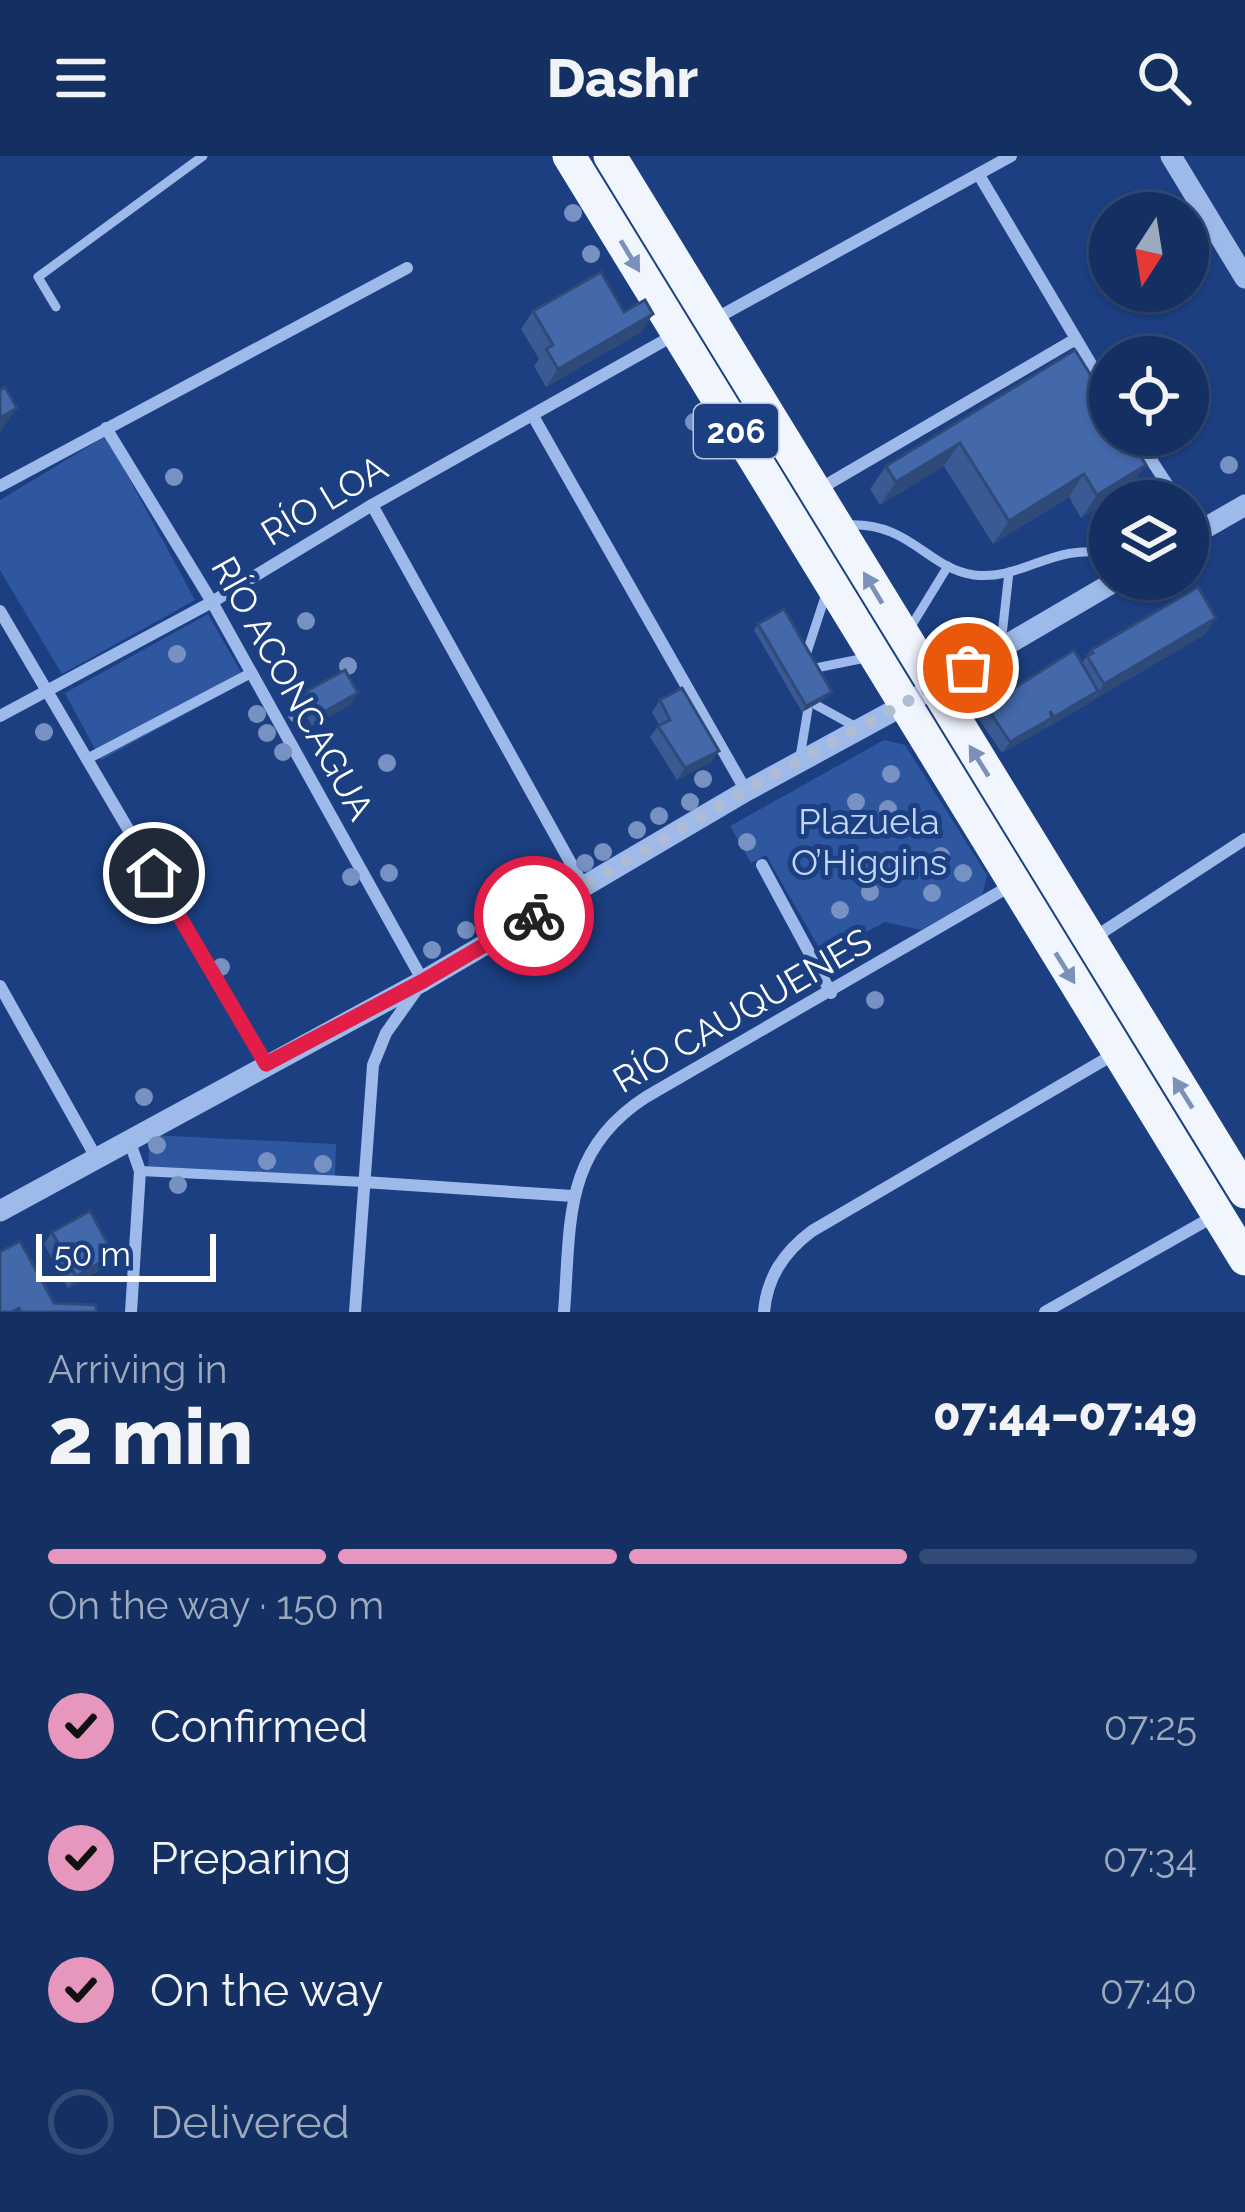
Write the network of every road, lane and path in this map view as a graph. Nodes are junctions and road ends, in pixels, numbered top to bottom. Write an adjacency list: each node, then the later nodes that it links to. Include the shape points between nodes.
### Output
1 (203, 156): 9 (lane, via 38,277)
2 (569, 156): 11 (highway, 206, one-way to 11)
3 (610, 156): 10 (highway, 206)
4 (1011, 156): 6 (street)
5 (1171, 156): 8 (street)
6 (979, 175): 10 (street); 12 (street)
7 (407, 268): 15 (street)
8 (1245, 278)
9 (56, 308)
10 (712, 320): 17 (highway, 206)
11 (677, 333): 14 (street, RÍO LOA); 25 (highway, 206)
12 (1074, 340): 13 (street); 17 (street)
13 (1089, 363)
14 (533, 416): 18 (street, RÍO LOA); 40 (street)
15 (106, 428): 16 (street); 27 (street, RÍO ACONCAGUA)
16 (0, 486)
17 (815, 492): 21 (highway, 206)
18 (372, 505): 27 (street, RÍO LOA); 44 (street)
19 (1245, 505): 20 (street)
20 (1209, 521)
21 (835, 525): 23 (lane, via 893,532); 29 (highway, 206, one-way to 21)
22 (1089, 554): 24 (lane, via 1062,553)
23 (948, 566): 24 (lane, via 978,575); 29 (lane)
24 (1009, 572): 30 (lane)
25 (829, 583): 31 (highway, 206); 31 (lane, via 808,664)
26 (1089, 597): 30 (street)
27 (212, 602): 32 (street, RÍO ACONCAGUA); 34 (street, RÍO LOA)
28 (0, 611): 34 (street)
29 (904, 639): 33 (highway, 206)
30 (1001, 649): 33 (street)
31 (874, 657): 35 (highway, 206)
32 (250, 673): 38 (street); 46 (street, RÍO ACONCAGUA)
33 (934, 688): 35 (street); 45 (highway, 206, one-way to 33)
34 (47, 691): 36 (street, RÍO LOA); 38 (street)
35 (904, 706): 37 (street); 43 (highway, 206)
36 (0, 716)
37 (860, 729): 39 (street); 39 (lane, via 812,707)
38 (87, 759): 50 (street)
39 (798, 762): 40 (street)
40 (746, 790): 44 (street)
41 (1245, 839): 45 (street)
42 (762, 866): 48 (street)
43 (1013, 884): 48 (street, RÍO CAUQUENES); 49 (highway, 206, one-way to 49)
44 (584, 887): 46 (street)
45 (1089, 940): 55 (highway, 206, one-way to 45)
46 (423, 981): 50 (street); 54 (street, via 373,1065)
47 (0, 986): 52 (street)
48 (830, 993): 56 (street, RÍO CAUQUENES, via 628,1108 589,1153)
49 (1118, 1052): 58 (highway, 206); 63 (street, via 812,1231 780,1263)
50 (266, 1064): 51 (street)
51 (129, 1139): 52 (street); 53 (street)
52 (97, 1159): 57 (street)
53 (140, 1171): 54 (street); 60 (street)
54 (364, 1182): 56 (street); 61 (street)
55 (1245, 1192)
56 (574, 1196): 62 (street, RÍO CAUQUENES)
57 (0, 1211)
58 (1217, 1214): 59 (highway, 206); 64 (street)
59 (1245, 1258)
60 (130, 1312)
61 (356, 1312)
62 (564, 1312)
63 (764, 1312)
64 (1046, 1312)

